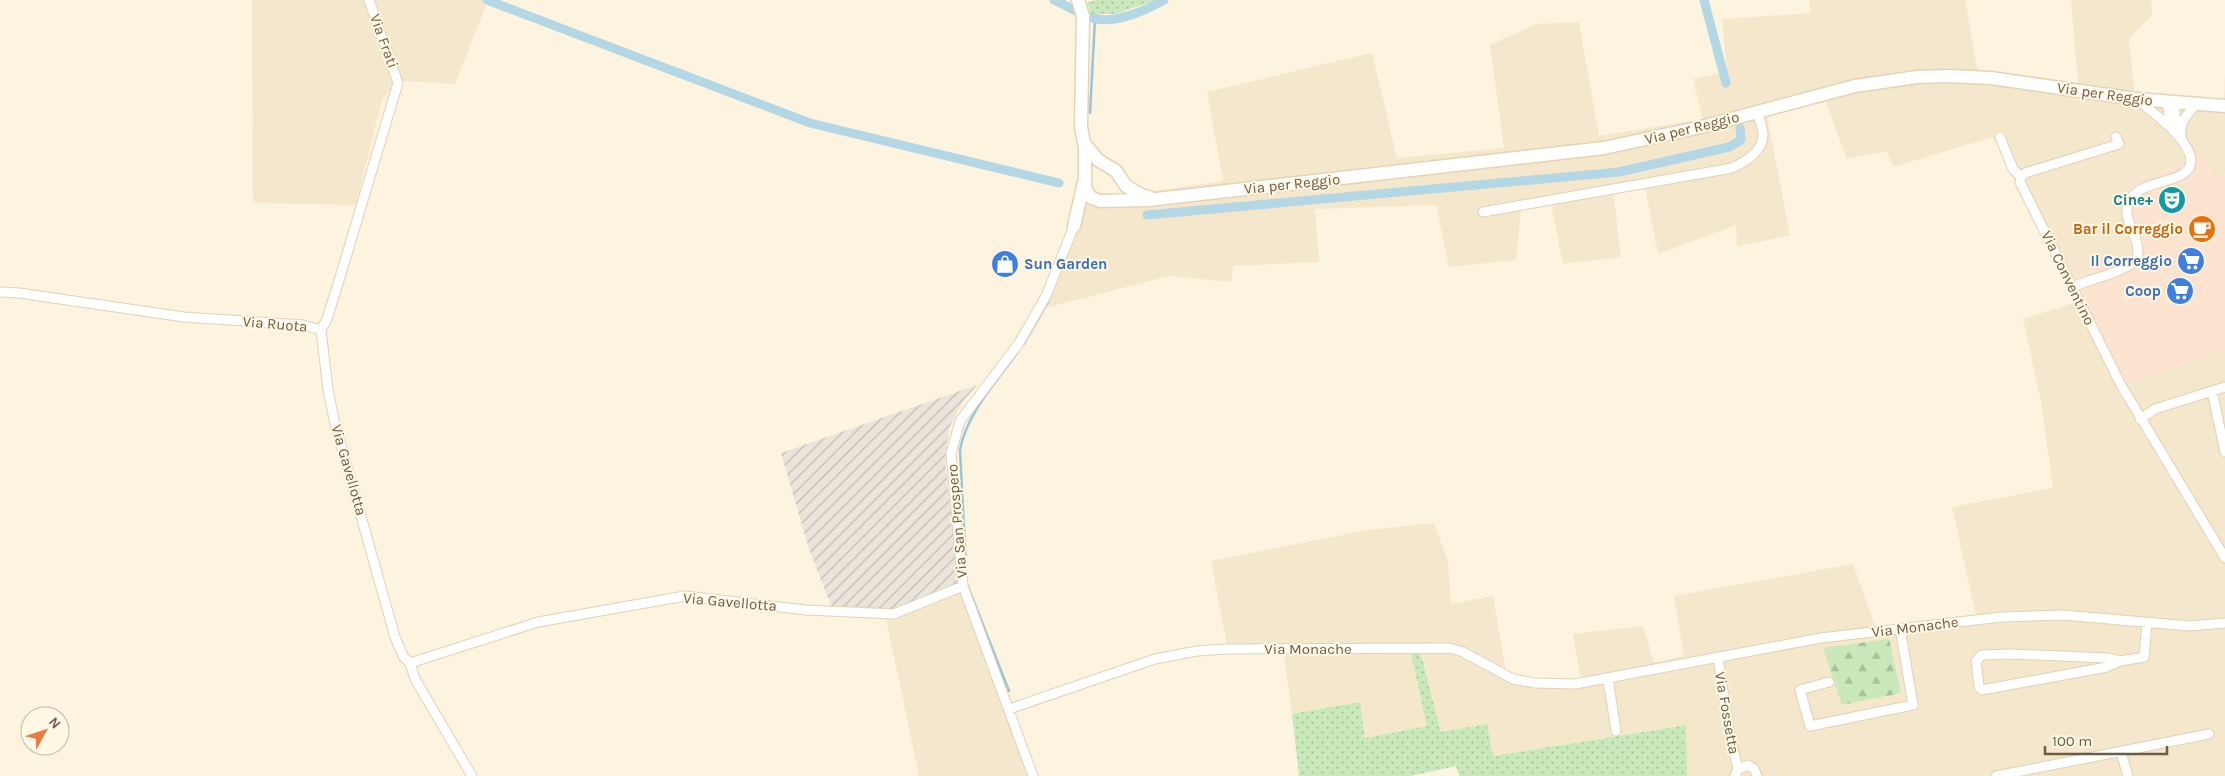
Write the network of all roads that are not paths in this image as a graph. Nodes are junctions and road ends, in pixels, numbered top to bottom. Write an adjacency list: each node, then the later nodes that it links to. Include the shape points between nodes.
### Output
1 (369, 0): 3 (street, Via Frati)
2 (1079, 1): 12 (main road, via 1083,23)
3 (398, 82): 23 (street, Via Ruota)
4 (2136, 99): 5 (main road, Via per Reggio); 8 (main road, Via per Reggio, via 1991,78 1949,76 1868,84); 9 (street)
5 (2171, 103): 6 (main road, Via per Reggio); 9 (street, via 2167,116)
6 (2195, 105): 7 (main road, Via per Reggio); 9 (street)
7 (2225, 106)
8 (1757, 112): 17 (main road, Via per Reggio, via 1604,148); 19 (street, via 1763,134 1760,147 1747,161 1732,168)
9 (2177, 131): 21 (street, via 2190,156 2190,166 2184,174 2137,192 2128,204 2127,214 2138,248 2136,260 2128,267)
10 (2000, 137): 14 (street, Via Conventino, via 2013,169)
11 (2116, 137): 14 (street, via 2119,144 2025,173)
12 (1083, 140): 13 (main road, Via per Reggio, via 1094,156); 15 (main road)
13 (1107, 166): 15 (main road, via 1097,166); 16 (main road, Via per Reggio, via 1116,171)
14 (2021, 177): 21 (street, Via Conventino, via 2020,182)
15 (1085, 179): 18 (main road, via 1090,197); 20 (main road, Via San Prospero)
16 (1120, 180): 17 (main road, Via per Reggio, via 1137,193); 18 (main road, via 1116,195)
17 (1157, 198): 18 (main road, Via per Reggio)
18 (1104, 201): 20 (main road, Via San Prospero, via 1084,212)
19 (1483, 212)
20 (1074, 226): 29 (street, Via San Prospero, via 1046,296 1019,343 960,421 951,453)
21 (2072, 287): 26 (street, Via Conventino)
22 (0, 292): 23 (street, Via Ruota, via 19,292 175,316 303,325)
23 (321, 330): 35 (street, Via Gavellotta, via 326,382 335,424 395,637 403,656)
24 (2225, 387): 25 (street)
25 (2212, 392): 26 (street, via 2155,409); 27 (street)
26 (2140, 419): 28 (street, Via Conventino)
27 (2225, 452)
28 (2224, 554)
29 (963, 586): 35 (street, Via Gavellotta, via 894,614 806,610 685,596 538,622); 38 (street, Via San Prospero)
30 (2147, 623): 31 (street, Via Monache, via 2190,626); 32 (street, Via Monache, via 2063,615 2001,617); 34 (street, via 2144,657)
31 (2225, 623)
32 (1900, 628): 33 (street, Via Monache, via 1821,638); 37 (street, via 1914,705 1810,726 1800,690)
33 (1718, 657): 36 (street, Via Monache); 42 (street, Via Fossetta)
34 (2120, 661): 34 (street, via 2012,654 1982,656 1976,660 1982,690 2107,667)
35 (410, 663): 43 (street, Via Gavellotta)
36 (1608, 679): 38 (street, Via Monache, via 1575,684 1524,682 1502,675 1463,652 1442,648 1206,650 1155,659); 39 (street)
37 (1828, 682)
38 (1009, 709): 44 (street, Via San Prospero)
39 (1616, 731)
40 (2209, 734): 41 (street)
41 (2121, 752): 46 (street); 47 (street)
42 (1736, 772): 45 (street, Via Fossetta, via 1744,765 1751,766)
43 (472, 776)
44 (1033, 776)
45 (1757, 776)
46 (1996, 776)
47 (2128, 776)

